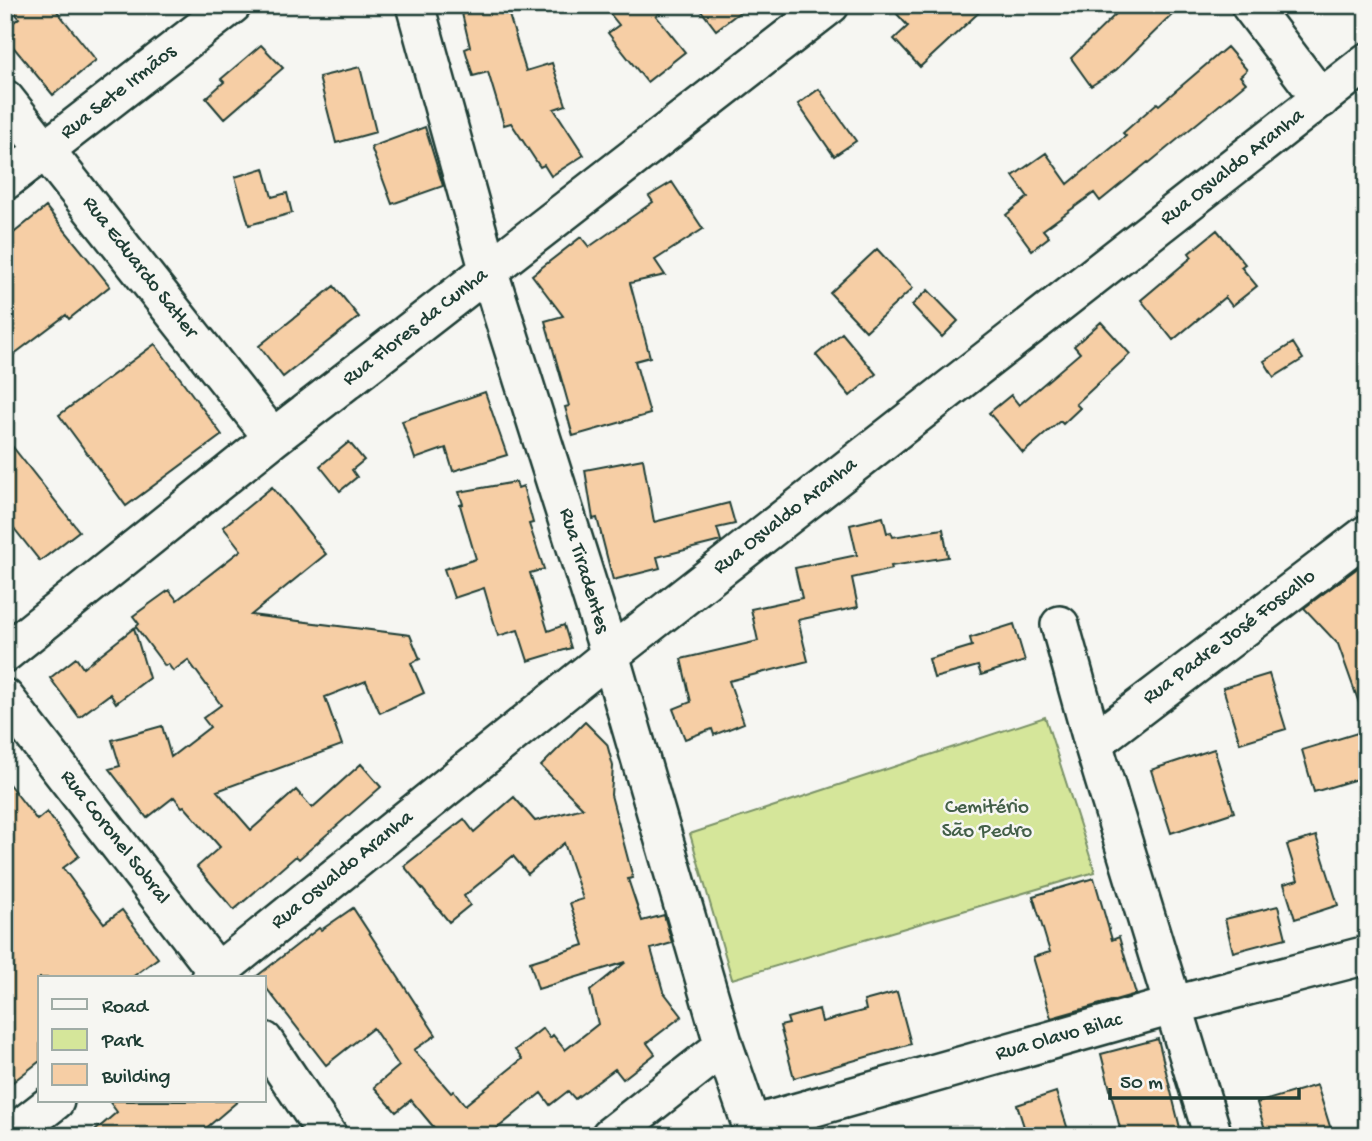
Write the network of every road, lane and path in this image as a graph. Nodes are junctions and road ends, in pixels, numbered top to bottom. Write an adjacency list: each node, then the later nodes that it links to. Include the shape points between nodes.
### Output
1 (232, 5): 8 (street, Rua Sete Irmãos)
2 (415, 5): 10 (street, Rua Tiradentes)
3 (830, 5): 10 (street, Rua Flores da Cunha)
4 (1250, 5): 7 (street)
5 (1367, 62): 7 (street, Rua Osvaldo Aranha)
6 (5, 99): 8 (street, Rua Eduardo Satler)
7 (1321, 99): 15 (street, Rua Osvaldo Aranha)
8 (46, 150): 9 (street, Rua Sete Irmãos); 11 (street, Rua Eduardo Satler)
9 (5, 181)
10 (489, 272): 11 (street, Rua Flores da Cunha); 15 (street, Rua Tiradentes)
11 (273, 438): 14 (street, Rua Flores da Cunha)
12 (1367, 534): 17 (street, Rua Padre José Foscallo)
13 (1060, 625): 17 (street)
14 (5, 653)
15 (610, 654): 19 (street, Rua Osvaldo Aranha); 22 (street, Rua Tiradentes)
16 (5, 698): 19 (street, Rua Coronel Sobral)
17 (1093, 743): 20 (street)
18 (1367, 954): 20 (street, Rua Olavo Bilac)
19 (217, 976)
20 (1175, 1005): 24 (street, Rua Olavo Bilac); 28 (street)
21 (266, 1044): 26 (street)
22 (724, 1046): 24 (street, Rua Tiradentes); 27 (street)
23 (53, 1102): 25 (street)
24 (753, 1130)
25 (10, 1136)
26 (328, 1136)
27 (610, 1136)
28 (1213, 1136)

